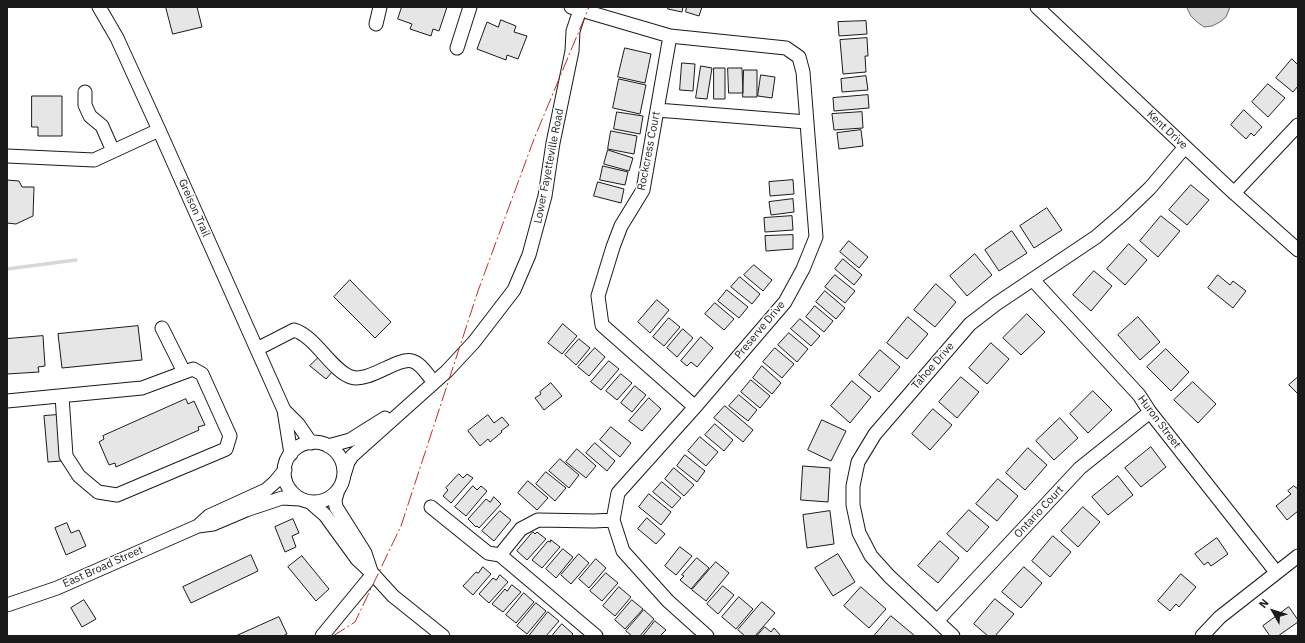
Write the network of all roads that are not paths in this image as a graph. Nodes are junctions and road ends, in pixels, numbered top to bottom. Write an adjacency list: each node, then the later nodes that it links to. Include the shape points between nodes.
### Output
1 (99, 7): 13 (street, Greison Trail)
2 (380, 7): 6 (street)
3 (470, 7): 8 (street)
4 (1037, 7): 14 (street, Kent Drive)
5 (578, 8): 7 (street, Preserve Drive); 23 (street, Lower Fayetteville Road, via 545,196 529,255 514,290 491,321)
6 (376, 24)
7 (670, 36): 10 (street, Rockcress Court); 11 (street, Preserve Drive, via 786,48 799,57 803,72)
8 (457, 48)
9 (85, 92): 15 (street, via 85,105 90,116 102,126)
10 (657, 110): 11 (street); 27 (street, Rockcress Court, via 643,190 621,226 598,296 602,325)
11 (807, 122): 27 (street, Preserve Drive, via 816,237 785,302)
12 (1298, 125): 17 (street)
13 (160, 130): 15 (street); 21 (street, Greison Trail)
14 (1185, 147): 17 (street, Kent Drive); 19 (street, Tahoe Drive, via 1150,188 1124,213 1096,237)
15 (114, 151): 16 (street, via 94,160)
16 (7, 156)
17 (1234, 193): 18 (street, Kent Drive)
18 (1298, 250)
19 (1033, 280): 29 (street, Huron Street, via 1139,395); 45 (street, Tahoe Drive, via 970,324 875,434 858,462 853,486 853,505 858,533 870,556)
20 (162, 328): 22 (street)
21 (257, 349): 23 (street, via 294,330 300,331 351,378 362,378 405,360 413,361 420,366); 28 (street, Greison Trail)
22 (184, 372): 24 (street, via 142,388); 24 (street, via 193,369 202,374 230,436 226,449 117,495 98,492 79,476 66,456)
23 (434, 382): 26 (street, Lower Fayetteville Road)
24 (62, 396): 25 (street)
25 (7, 401)
26 (411, 403): 31 (street, Lower Fayetteville Road, via 350,440); 34 (street, Lower Fayetteville Road, via 352,456)
27 (694, 407): 38 (street, Preserve Drive, via 618,493)
28 (284, 410): 30 (street, Greison Trail); 32 (street, Greison Trail)
29 (1150, 412): 42 (street, Huron Street); 45 (street, Ontario Court, via 1080,468)
30 (311, 443): 31 (street); 32 (street, via 300,446)
31 (328, 446): 34 (street, via 340,458)
32 (291, 454): 33 (street, East Broad Street)
33 (284, 470): 36 (street, via 288,486 295,495); 39 (street, East Broad Street, via 276,482 266,490 209,516)
34 (344, 475): 35 (street)
35 (338, 490): 36 (street, East Broad Street, via 326,500); 43 (street, via 336,507 365,553)
36 (305, 500): 39 (street, East Broad Street, via 282,498 213,524); 43 (street, via 324,515 357,559)
37 (431, 507): 40 (street, via 488,553)
38 (613, 520): 40 (street, via 538,520 521,529); 49 (street, Preserve Drive, via 623,551 668,601)
39 (198, 526): 44 (street, East Broad Street, via 57,588)
40 (500, 555): 48 (street)
41 (1298, 556): 42 (street)
42 (1276, 572): 51 (street, via 1220,617)
43 (373, 574): 46 (street); 47 (street, via 393,596)
44 (7, 605)
45 (937, 621): 50 (street, Tahoe Drive)
46 (322, 636)
47 (443, 636)
48 (596, 636)
49 (707, 636)
50 (953, 636)
51 (1202, 636)

